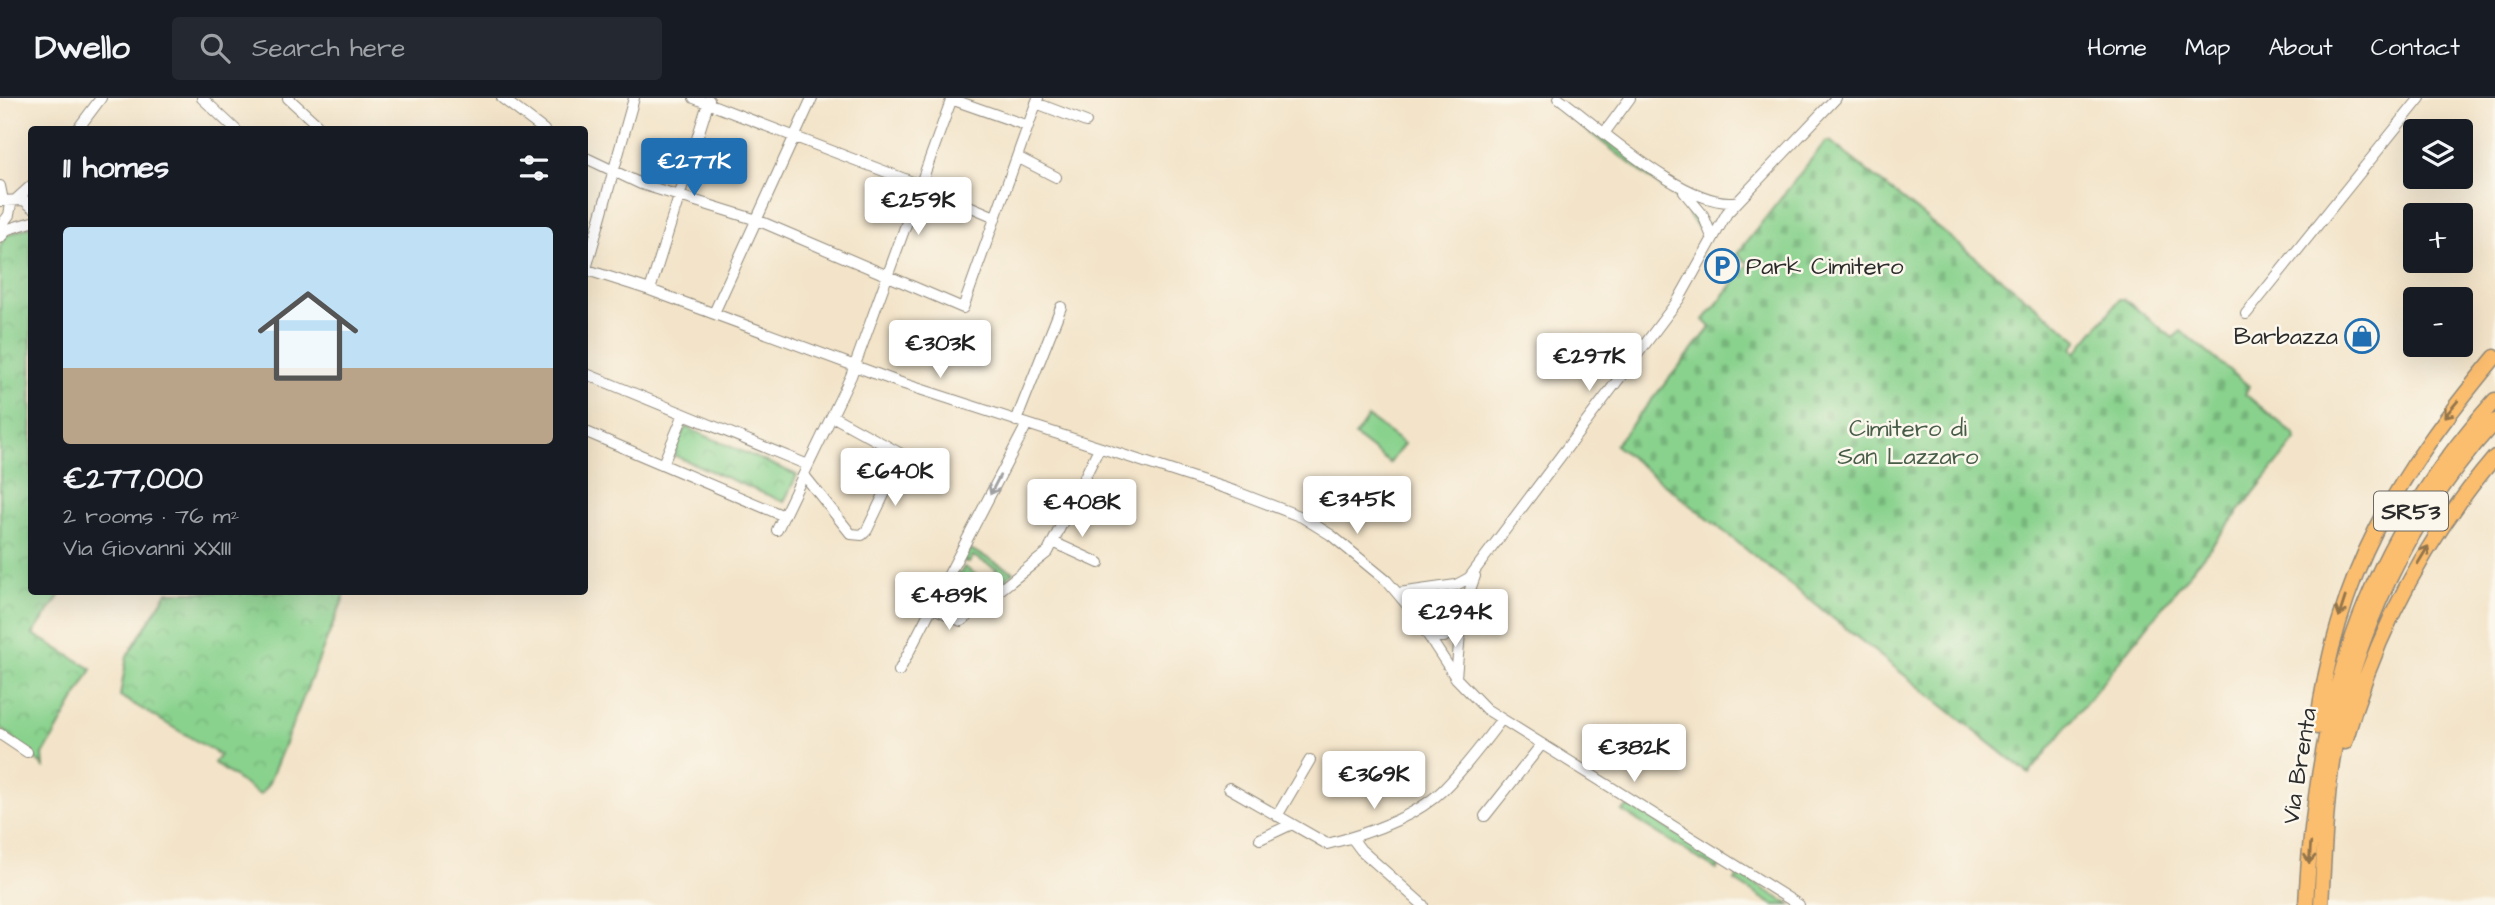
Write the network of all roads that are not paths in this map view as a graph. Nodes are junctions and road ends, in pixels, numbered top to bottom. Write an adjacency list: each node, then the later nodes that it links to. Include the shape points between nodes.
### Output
1 (101, 98): 16 (street)
2 (202, 98): 17 (street)
3 (288, 98): 18 (street)
4 (502, 98): 19 (street)
5 (634, 98): 25 (street)
6 (694, 98): 13 (street)
7 (811, 98): 22 (street)
8 (952, 98): 20 (street); 27 (street)
9 (1559, 98): 21 (street)
10 (1630, 98): 21 (street)
11 (1836, 98): 33 (street)
12 (2420, 98): 52 (street)
13 (709, 101): 22 (street); 31 (street)
14 (1037, 101): 15 (street); 20 (street)
15 (1086, 122)
16 (81, 126)
17 (232, 126)
18 (319, 126)
19 (539, 126)
20 (1028, 126): 23 (street)
21 (1605, 132): 30 (street)
22 (794, 136): 27 (street); 41 (street)
23 (1017, 157): 26 (street); 39 (street)
24 (588, 159): 25 (street)
25 (613, 172): 31 (street); 46 (street)
26 (1056, 177)
27 (921, 185): 39 (street); 48 (street)
28 (0, 186): 35 (street)
29 (28, 189): 32 (street)
30 (1682, 189): 34 (street); 38 (street)
31 (678, 196): 41 (street); 49 (street)
32 (16, 200): 35 (street); 36 (street); 37 (street)
33 (1738, 201): 34 (street); 40 (street)
34 (1714, 202): 40 (street)
35 (1, 203): 37 (street)
36 (28, 204)
37 (9, 214): 42 (street); 43 (street)
38 (1703, 215): 40 (street); 44 (street)
39 (995, 217): 48 (street, via 963,308)
40 (1723, 218): 44 (street)
41 (757, 220): 48 (street); 51 (street)
42 (27, 221): 45 (street)
43 (0, 227)
44 (1712, 237): 69 (street, via 1679,299)
45 (0, 238)
46 (588, 259)
47 (588, 270): 49 (street)
48 (886, 277): 54 (street)
49 (650, 290): 51 (street)
50 (1061, 307): 60 (street)
51 (714, 313): 54 (street)
52 (2246, 314)
53 (2495, 357): 84 (highway, one-way to 84, via 2408,471 2382,512 2351,582 2320,705 2313,760)
54 (854, 366): 58 (street); 60 (street)
55 (588, 375): 57 (street)
56 (2495, 400): 75 (highway, SR53, via 2446,458 2402,525 2383,559)
57 (684, 414): 64 (street); 65 (street)
58 (832, 416): 65 (street); 65 (street, via 903,455 862,535 851,534)
59 (2495, 421): 75 (highway, SR53, via 2457,466 2414,532)
60 (1021, 423): 62 (street); 72 (street, one-way to 72)
61 (588, 433): 64 (street)
62 (1099, 448): 68 (street); 71 (street, via 1290,511 1331,536)
63 (2495, 457): 84 (highway, one-way to 63, via 2356,701 2403,594 2436,535)
64 (663, 464): 66 (street)
65 (806, 470): 66 (street)
66 (784, 516): 67 (street)
67 (776, 530)
68 (1053, 542): 70 (street); 72 (street, via 1048,552 961,621)
69 (1484, 561): 71 (street, via 1460,584); 73 (street)
70 (1099, 563)
71 (1399, 593): 74 (street)
72 (932, 607): 76 (street)
73 (1461, 619): 74 (street, via 1448,635); 77 (street)
74 (1429, 637): 77 (street)
75 (2358, 639): 84 (highway, Via Brenta / SR53, via 2328,718)
76 (899, 671)
77 (1456, 678): 78 (street, via 1478,703)
78 (1502, 720): 80 (street); 88 (street, via 1441,792 1412,811)
79 (0, 734): 81 (street)
80 (1542, 744): 86 (street); 91 (street)
81 (27, 752)
82 (1310, 761): 85 (street)
83 (1228, 788): 85 (street)
84 (2321, 800): 92 (highway, Via Brenta / SR53, one-way to 92); 93 (highway, Via Brenta / SR53)
85 (1277, 816): 87 (street)
86 (1485, 816)
87 (1292, 824): 88 (street, via 1327,844); 89 (street)
88 (1352, 838): 90 (street)
89 (1260, 839)
90 (1423, 905)
91 (1799, 905)
92 (2306, 905)
93 (2321, 905)

